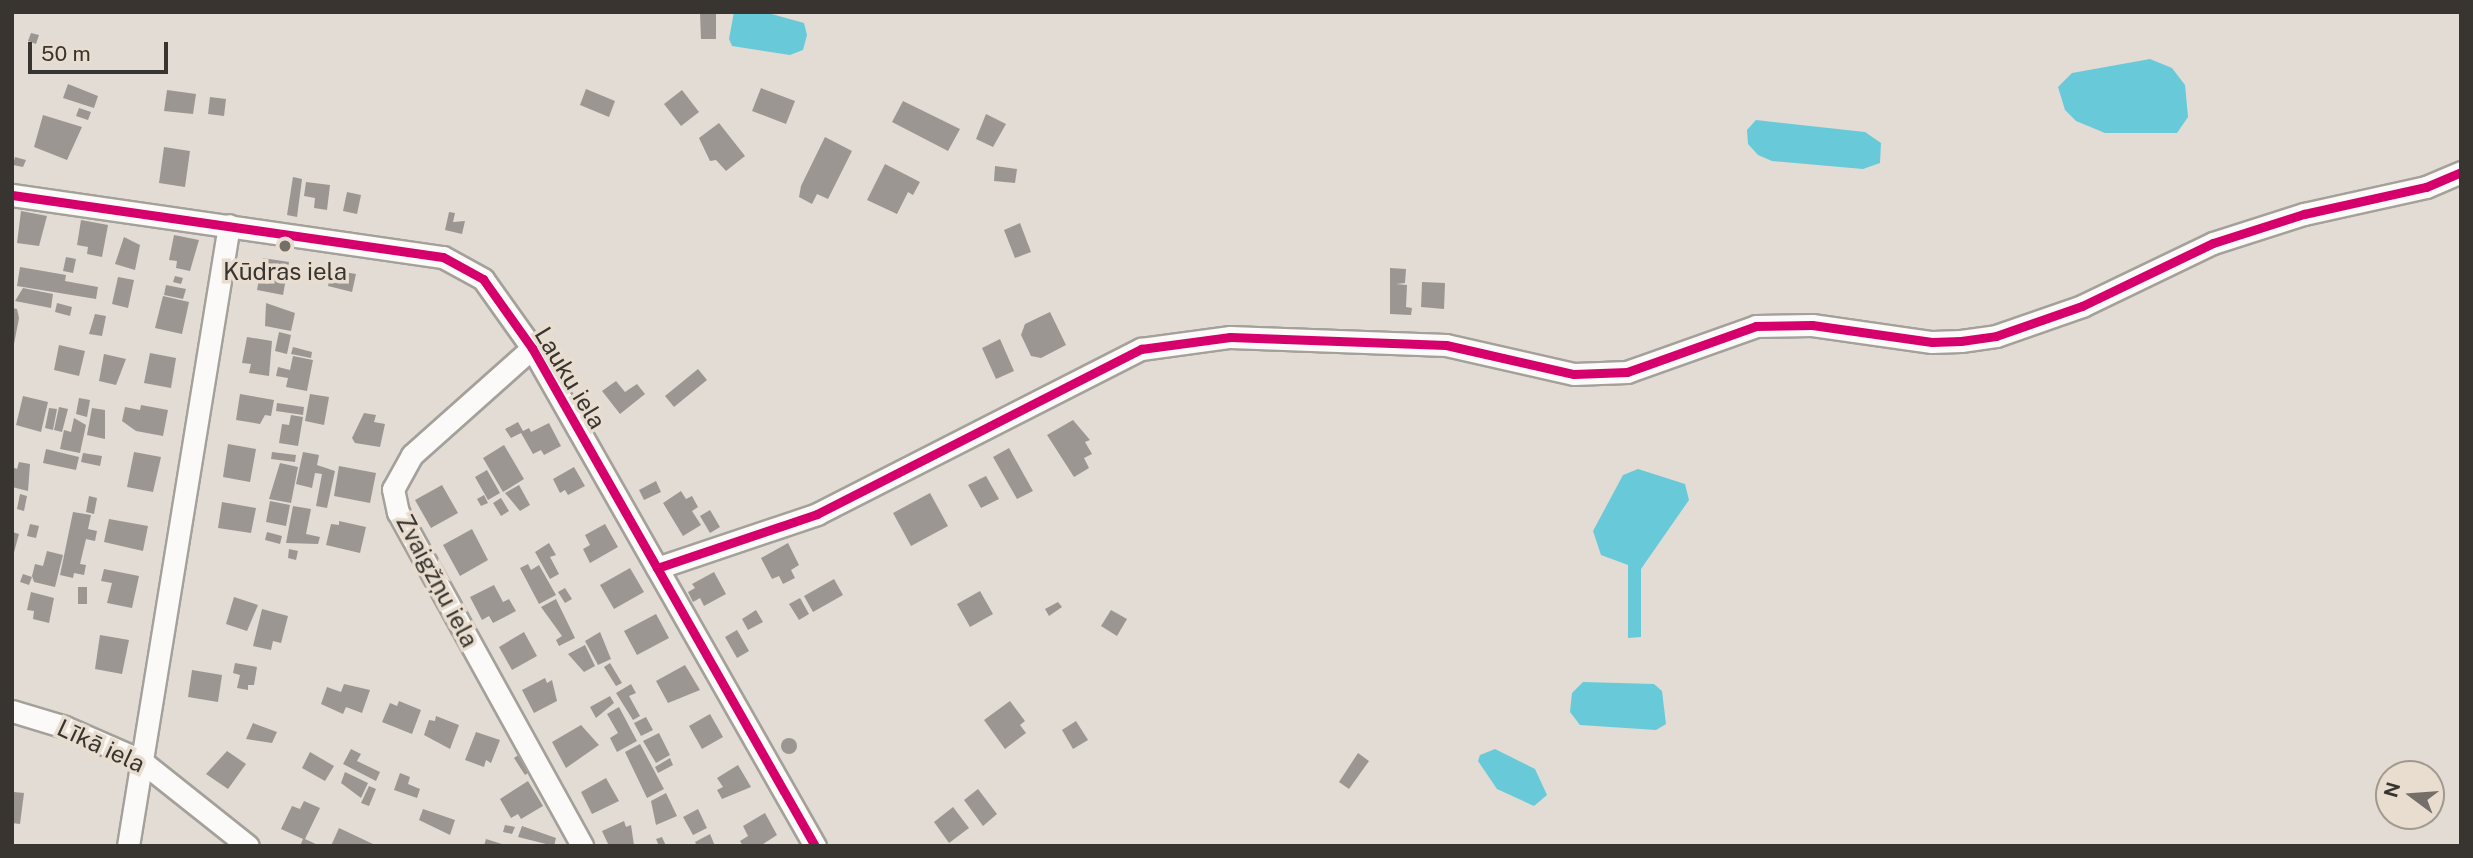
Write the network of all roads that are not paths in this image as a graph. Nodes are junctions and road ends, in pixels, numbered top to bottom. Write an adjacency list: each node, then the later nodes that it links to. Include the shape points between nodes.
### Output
1 (2461, 172): 5 (street, via 2426,187 2304,214 2213,243 2082,306 1996,336 1961,341 1932,342 1812,325 1756,326 1627,372 1574,374 1446,345 1230,337 1141,349 817,514)
2 (12, 195): 3 (street, Lauku iela)
3 (229, 225): 4 (street, Lauku iela, via 443,257 484,279); 7 (street)
4 (532, 348): 5 (street, Lauku iela); 10 (street, Zvaigžņu iela, via 412,455 393,489 398,512)
5 (657, 568): 11 (street, Lauku iela)
6 (12, 711): 7 (street, Līkā iela, via 65,727)
7 (140, 760): 8 (street); 9 (street, Līkā iela)
8 (128, 846)
9 (248, 846)
10 (582, 846)
11 (815, 846)

